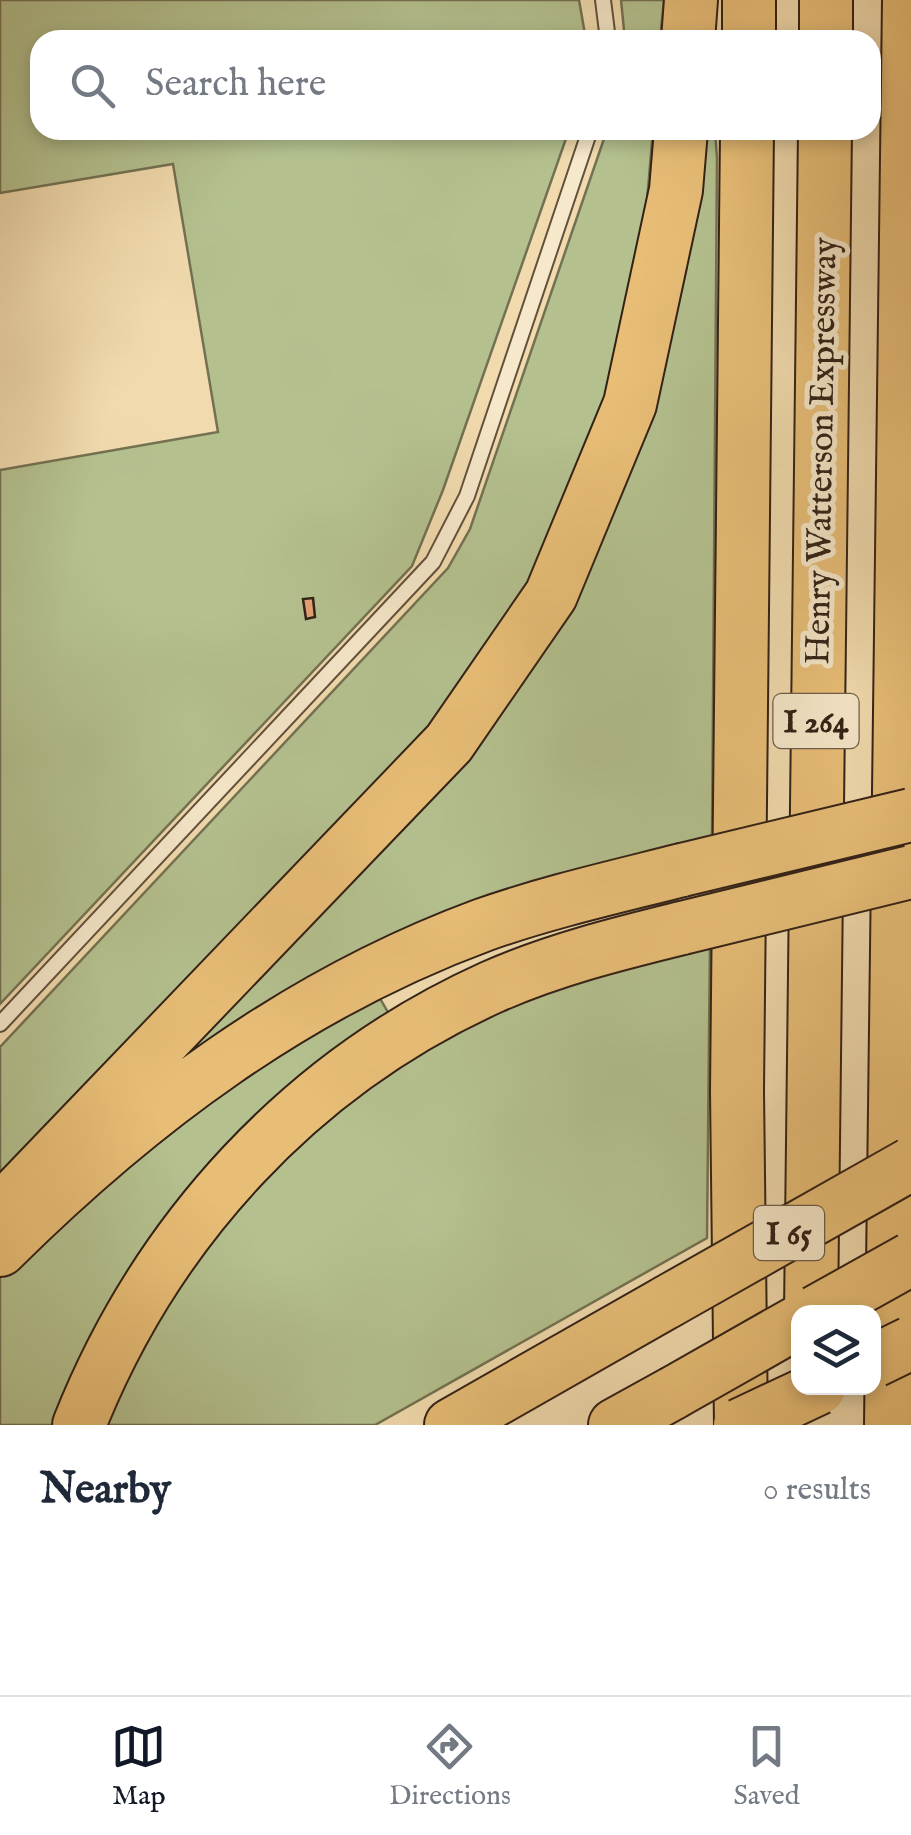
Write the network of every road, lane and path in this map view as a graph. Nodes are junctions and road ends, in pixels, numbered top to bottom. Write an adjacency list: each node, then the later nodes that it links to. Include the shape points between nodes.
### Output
1 (603, 0): 6 (lane)
2 (691, 0): 7 (highway)
3 (749, 0): 8 (highway)
4 (826, 0): 9 (highway)
5 (908, 0): 35 (highway, I 264)
6 (607, 30)
7 (689, 30)
8 (748, 30)
9 (826, 30)
10 (587, 140): 16 (lane, via 467,496 433,562)
11 (680, 140): 18 (highway, via 676,190 630,404 551,595 448,743)
12 (748, 140): 21 (highway, via 736,1091)
13 (825, 140): 22 (highway, Henry Watterson Expressway / I 264)
14 (911, 816): 19 (highway, bridge, via 483,926 321,999 138,1122)
15 (911, 872): 29 (highway, bridge, via 573,956 494,986 378,1050 308,1102 220,1188 160,1265)
16 (0, 1024)
17 (911, 1164): 30 (highway, I 65, bridge)
18 (0, 1211)
19 (0, 1250)
20 (911, 1259): 23 (highway, I 65, bridge)
21 (742, 1281): 32 (highway, via 721,1355); 33 (highway)
22 (814, 1305)
23 (827, 1305)
24 (791, 1326): 31 (highway, bridge)
25 (911, 1343): 26 (highway, bridge)
26 (881, 1358)
27 (803, 1395): 33 (highway, bridge)
28 (810, 1395): 34 (highway)
29 (79, 1425)
30 (451, 1425)
31 (616, 1425)
32 (716, 1425)
33 (741, 1425)
34 (810, 1425)
35 (891, 1425)

